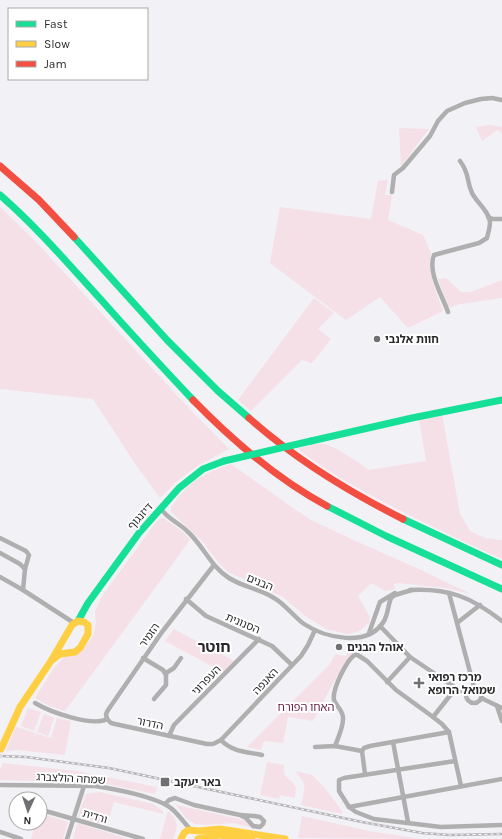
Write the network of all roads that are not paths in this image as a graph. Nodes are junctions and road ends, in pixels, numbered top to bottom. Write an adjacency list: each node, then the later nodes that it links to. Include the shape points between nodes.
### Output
1 (502, 100): 4 (street, via 481,99 446,111 430,136 394,175)
2 (460, 161): 6 (street, via 466,168 472,193)
3 (0, 166): 14 (main road, via 49,210 183,357 283,446 328,478 364,499)
4 (392, 192)
5 (0, 195): 17 (main road, via 28,220 189,394 225,430 266,465 336,511)
6 (488, 217): 7 (street); 8 (street, via 490,222 487,238 434,255 436,283)
7 (502, 219)
8 (448, 312)
9 (502, 400): 10 (main road, דיזנגוף, bridge, via 224,461 203,469 189,479)
10 (161, 509): 13 (street, הבנים, via 165,515 188,531); 22 (main road, דיזנגוף, via 139,533)
11 (0, 538): 15 (street, via 26,551 29,555)
12 (0, 553): 15 (street)
13 (214, 565): 21 (street, הזמיר); 29 (street, הבנים, via 228,578 274,598)
14 (502, 565)
15 (25, 569): 18 (street)
16 (0, 577): 18 (street)
17 (502, 589)
18 (23, 590): 25 (street)
19 (398, 593): 20 (street, via 424,589); 28 (street, via 390,600 389,609); 30 (street, via 380,602)
20 (449, 593): 23 (street); 26 (street)
21 (186, 599): 31 (street, הסנונית, via 206,616); 35 (street, הזמיר)
22 (88, 603): 25 (main road, דיזנגוף); 27 (main road)
23 (480, 605): 24 (street); 26 (street)
24 (502, 621)
25 (76, 622): 27 (main road, via 83,621); 32 (main road, דיזנגוף)
26 (457, 623): 41 (street)
27 (87, 624): 33 (main road, via 89,633 79,649)
28 (380, 626): 30 (street, הבנים); 34 (street)
29 (315, 630): 30 (street, הבנים, via 350,638 358,638); 38 (street, האנפה, via 304,651)
30 (369, 633)
31 (258, 639): 38 (street, הסנונית, via 272,646); 52 (street, העפרוני, via 174,725)
32 (62, 644): 33 (main road); 37 (main road)
33 (69, 652): 37 (main road)
34 (410, 657): 40 (street); 42 (street)
35 (144, 658): 39 (street); 49 (street, הזמיר, via 108,710)
36 (181, 658): 39 (street)
37 (51, 661): 57 (main road, via 20,707)
38 (292, 665): 53 (street, האנפה)
39 (166, 674): 45 (street, via 166,684)
40 (387, 682): 48 (street); 55 (street, via 355,654 341,674 334,694 334,700 343,719)
41 (474, 687): 43 (street); 44 (street, via 480,691)
42 (456, 688): 43 (street); 48 (street)
43 (466, 693): 44 (street, via 466,698 472,703 478,702)
44 (481, 698): 47 (street)
45 (154, 699)
46 (35, 703): 49 (street, הדרור, via 56,713 76,718 98,722)
47 (500, 707): 50 (street)
48 (433, 717): 51 (street)
49 (107, 719): 52 (street, הדרור, via 110,723)
50 (502, 722)
51 (449, 732): 54 (street); 60 (street)
52 (169, 736): 53 (street, הדרור, via 207,744)
53 (221, 740): 59 (street, via 232,749)
54 (393, 742): 58 (street, via 370,746); 61 (street)
55 (335, 746): 56 (street); 58 (street)
56 (315, 748)
57 (1, 749)
58 (362, 751): 62 (street)
59 (262, 755)
60 (455, 761): 61 (street); 66 (street)
61 (399, 769): 62 (street); 67 (street)
62 (365, 774): 69 (street, via 339,780 339,792)
63 (502, 779): 66 (street)
64 (1, 785): 65 (street, שמחה הולצברג)
65 (84, 786): 68 (street, שמחה הולצברג, via 107,788); 72 (street)
66 (461, 786): 67 (street)
67 (404, 796): 69 (street); 74 (street)
68 (165, 804): 71 (street, via 175,798); 73 (street, שמחה הולצברג)
69 (349, 807): 74 (street, via 374,819)
70 (48, 812): 72 (street, ורדית)
71 (240, 815): 71 (street, via 256,827 264,824 260,817)
72 (74, 819): 80 (street); 81 (street, ורדית)
73 (181, 819): 76 (street, שמחה הולצברג); 78 (street)
74 (408, 822): 75 (street, via 441,827)
75 (502, 825)
76 (192, 831): 78 (main road, via 186,831); 82 (main road); 84 (main road, via 225,829)
77 (0, 832): 79 (street)
78 (182, 837)
79 (21, 839)
80 (67, 839)
81 (143, 839)
82 (198, 839): 83 (main road, via 219,835)
83 (252, 839)
84 (285, 839)

